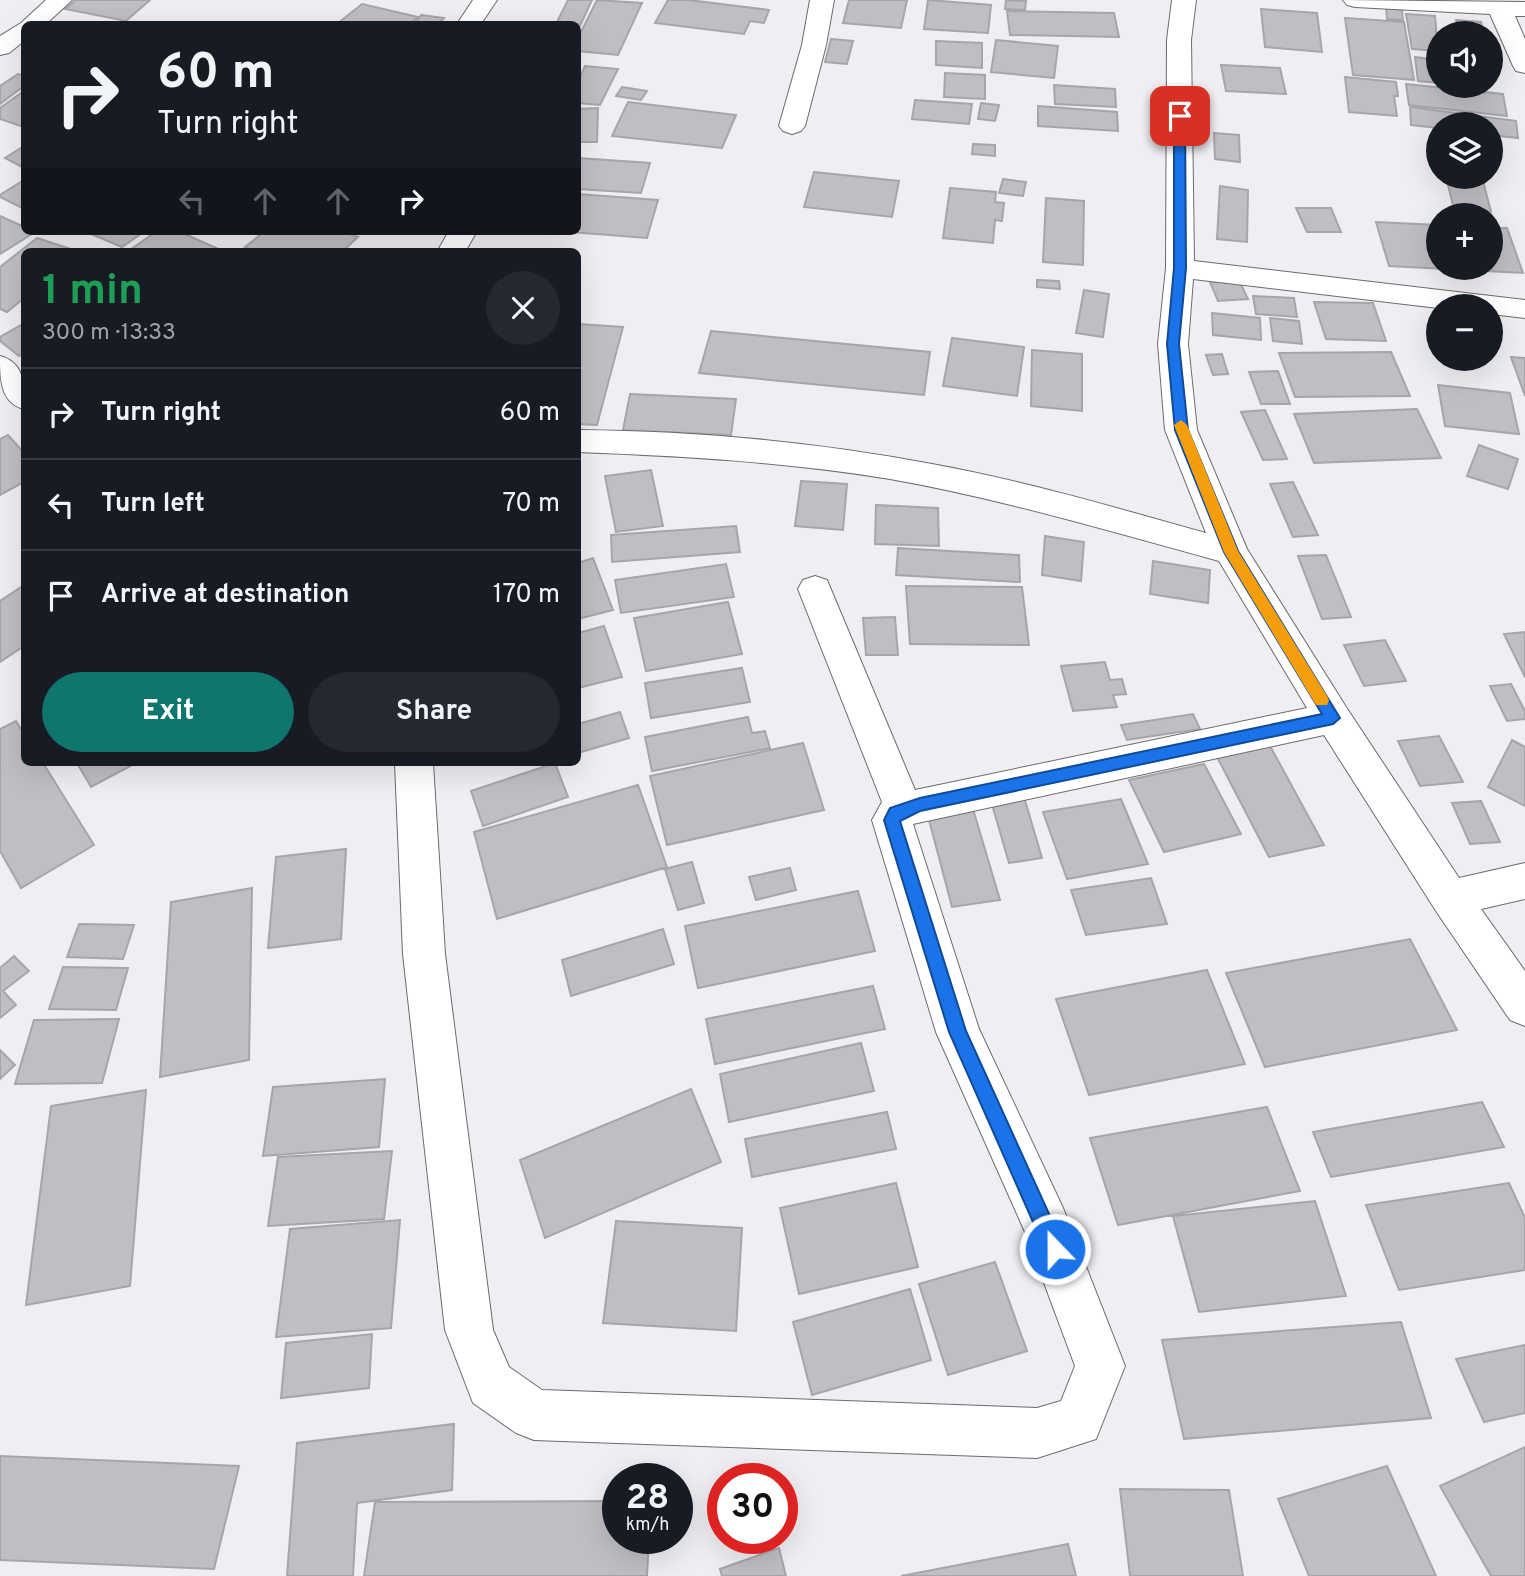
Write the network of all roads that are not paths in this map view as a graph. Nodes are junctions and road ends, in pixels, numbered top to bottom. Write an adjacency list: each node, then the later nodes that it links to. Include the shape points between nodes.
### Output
1 (60, 0): 8 (street)
2 (485, 0): 9 (street)
3 (822, 0): 13 (street)
4 (1184, 0): 14 (street, via 1179,40)
5 (1354, 0): 6 (street)
6 (1499, 7): 7 (street); 12 (street)
7 (1525, 9)
8 (36, 21)
9 (472, 21)
10 (21, 32): 11 (street)
11 (0, 48)
12 (1525, 66)
13 (792, 126)
14 (1180, 268): 15 (street); 19 (street, via 1173,344 1181,430)
15 (1525, 309)
16 (0, 366): 17 (street)
17 (21, 395)
18 (581, 441): 19 (street, via 771,453 890,467 1014,493)
19 (1231, 552): 21 (street)
20 (815, 589): 23 (street)
21 (1333, 718): 23 (street); 25 (street)
22 (414, 766): 23 (street, via 424,954 469,1330 491,1385 534,1415 1037,1433 1078,1421 1100,1366 1046,1225 958,1032 892,820)
23 (904, 810)
24 (1525, 881): 25 (street)
25 (1450, 898): 26 (street)
26 (1525, 1006)

